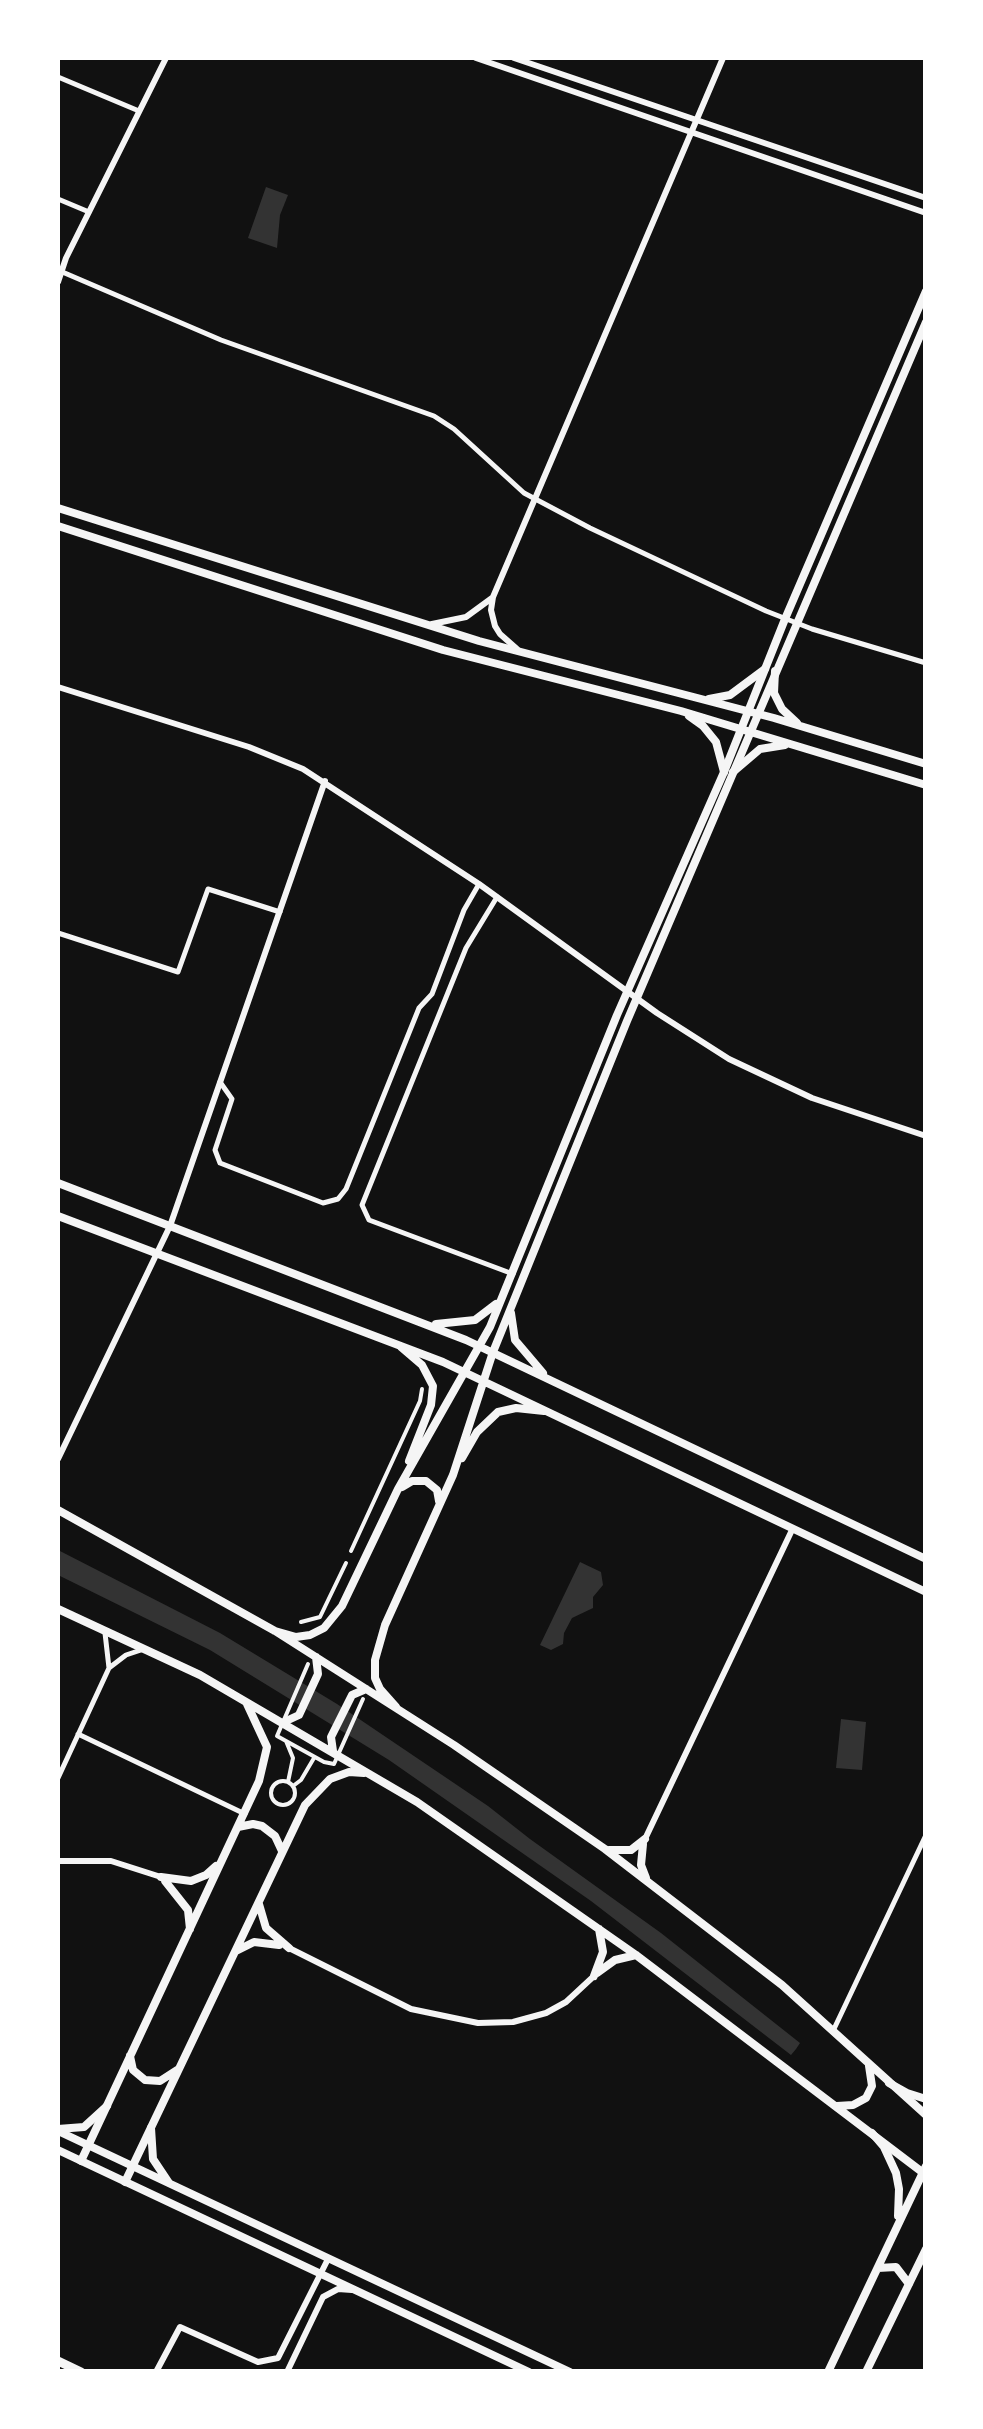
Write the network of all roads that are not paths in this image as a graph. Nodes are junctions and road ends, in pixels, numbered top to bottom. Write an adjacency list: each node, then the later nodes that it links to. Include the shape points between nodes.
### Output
1 (166, 58): 6 (street)
2 (477, 58): 8 (street)
3 (514, 58): 7 (street)
4 (723, 58): 7 (street)
5 (58, 77): 6 (street)
6 (139, 111): 11 (street)
7 (696, 120): 8 (street); 10 (street)
8 (690, 132): 12 (street); 17 (street)
9 (58, 198): 11 (street)
10 (926, 198)
11 (88, 212): 13 (street)
12 (926, 213)
13 (60, 272): 14 (street); 17 (street, via 220,340 434,416)
14 (58, 282)
15 (926, 292): 21 (main road)
16 (926, 322): 21 (main road)
17 (533, 499): 20 (street); 21 (street)
18 (58, 508): 22 (main road)
19 (58, 526): 28 (main road, via 476,659)
20 (493, 597): 22 (street, via 466,617); 23 (street, via 494,626)
21 (790, 620): 24 (street); 25 (main road)
22 (425, 624): 23 (main road)
23 (521, 652): 27 (main road)
24 (926, 662)
25 (770, 670): 27 (main road, via 730,695); 29 (main road); 30 (main road, via 782,709)
26 (58, 687): 35 (street, via 269,754)
27 (702, 699): 29 (main road)
28 (681, 711): 31 (main road); 34 (main road, via 710,732)
29 (753, 713): 30 (main road); 31 (main road)
30 (805, 728): 33 (main road)
31 (746, 730): 32 (main road); 34 (main road)
32 (800, 747): 34 (main road, via 766,746); 36 (main road)
33 (926, 764)
34 (729, 772): 41 (main road); 42 (main road)
35 (325, 781): 37 (street); 39 (street)
36 (926, 785)
37 (479, 884): 38 (street); 43 (street, via 338,1200 323,1204 220,1163 215,1150 232,1099)
38 (497, 897): 41 (street); 49 (street, via 466,948 362,1204 368,1220)
39 (280, 912): 40 (street, via 208,888 178,972); 43 (street)
40 (58, 933)
41 (627, 992): 42 (street); 49 (main road)
42 (636, 998): 44 (street, via 766,1078); 51 (main road)
43 (220, 1082): 47 (street)
44 (926, 1136)
45 (58, 1184): 47 (main road)
46 (58, 1216): 48 (main road)
47 (170, 1226): 48 (street); 52 (main road)
48 (158, 1254): 53 (main road); 61 (street)
49 (512, 1274): 50 (main road)
50 (505, 1292): 52 (main road, via 475,1320); 54 (main road)
51 (511, 1308): 55 (main road); 57 (main road, via 515,1340)
52 (428, 1324): 54 (main road)
53 (394, 1341): 56 (main road); 63 (main road, via 422,1365 433,1386)
54 (480, 1346): 55 (main road); 56 (main road)
55 (493, 1352): 57 (main road); 58 (main road)
56 (466, 1372): 58 (main road); 63 (main road)
57 (548, 1378): 69 (main road)
58 (483, 1380): 60 (main road); 62 (main road)
59 (422, 1389): 68 (street)
60 (552, 1412): 62 (main road, via 498,1412 477,1432); 67 (main road)
61 (58, 1459)
62 (452, 1476): 65 (main road)
63 (398, 1490): 65 (main road, via 426,1481 437,1490); 75 (main road, via 334,1618 303,1637)
64 (58, 1501): 66 (main road)
65 (439, 1506): 82 (main road, via 378,1644 375,1678)
66 (61, 1512): 75 (main road)
67 (792, 1530): 71 (main road); 94 (street)
68 (352, 1551)
69 (926, 1559)
70 (346, 1563): 73 (street, via 320,1618)
71 (926, 1592)
72 (58, 1609): 74 (main road)
73 (301, 1622)
74 (104, 1630): 76 (main road); 78 (street)
75 (274, 1631): 77 (main road)
76 (148, 1650): 78 (street); 81 (main road)
77 (312, 1660): 79 (main road); 83 (street); 83 (main road, via 318,1674 299,1714)
78 (109, 1668): 84 (street)
79 (366, 1688): 82 (main road); 86 (main road, via 352,1695 332,1737)
80 (363, 1699): 86 (street)
81 (245, 1700): 83 (main road); 91 (main road, via 267,1747)
82 (396, 1707): 95 (main road)
83 (283, 1721): 85 (street, via 278,1736); 86 (main road)
84 (78, 1734): 89 (street); 91 (street)
85 (286, 1741): 87 (street); 90 (street, via 293,1758)
86 (335, 1752): 87 (street, via 334,1764); 88 (main road)
87 (314, 1756): 90 (street, via 301,1780)
88 (369, 1773): 96 (main road, via 338,1774 320,1785); 103 (main road)
89 (58, 1778)
90 (290, 1784): 90 (street, via 274,1785 274,1800 291,1802)
91 (244, 1814): 92 (main road)
92 (238, 1827): 96 (main road, via 269,1830); 97 (main road)
93 (926, 1835): 108 (street)
94 (645, 1838): 95 (main road, via 631,1850); 100 (main road)
95 (604, 1849): 100 (main road)
96 (282, 1852): 101 (main road)
97 (222, 1860): 99 (main road, via 191,1880); 102 (main road)
98 (58, 1861): 99 (street, via 111,1862)
99 (161, 1878): 102 (main road, via 183,1901)
100 (646, 1878): 108 (main road)
101 (260, 1896): 104 (main road, via 262,1922); 105 (main road)
102 (190, 1929): 109 (main road)
103 (600, 1929): 106 (main road); 107 (main road, via 603,1952)
104 (289, 1948): 105 (main road, via 254,1942); 107 (street, via 411,2009 478,2023 546,2013)
105 (233, 1954): 111 (main road)
106 (636, 1956): 107 (main road, via 615,1960); 115 (main road)
107 (594, 1976)
108 (833, 2031): 110 (main road)
109 (130, 2056): 111 (main road, via 144,2080 160,2081); 114 (main road)
110 (868, 2063): 112 (main road); 115 (main road, via 870,2092 854,2106)
111 (178, 2069): 117 (main road)
112 (890, 2084): 113 (main road); 116 (main road)
113 (926, 2098)
114 (107, 2106): 118 (main road, via 84,2127); 120 (main road)
115 (837, 2106): 119 (main road)
116 (926, 2115)
117 (150, 2128): 123 (main road); 126 (main road, via 153,2159)
118 (58, 2130): 120 (main road)
119 (872, 2132): 124 (main road); 127 (main road, via 896,2173)
120 (88, 2146): 122 (main road); 123 (main road)
121 (58, 2150): 122 (main road)
122 (80, 2161): 125 (main road)
123 (132, 2167): 125 (main road); 126 (main road)
124 (925, 2171): 127 (main road)
125 (125, 2182): 131 (main road)
126 (172, 2186): 129 (main road)
127 (896, 2229): 130 (main road)
128 (924, 2253): 132 (main road)
129 (328, 2259): 131 (street); 139 (main road)
130 (877, 2269): 132 (main road, via 896,2267); 140 (main road)
131 (321, 2274): 133 (main road); 136 (street, via 284,2352 272,2362 180,2327)
132 (908, 2284): 141 (main road)
133 (357, 2290): 137 (street, via 323,2297); 138 (main road)
134 (58, 2361): 135 (highway)
135 (80, 2372)
136 (156, 2372)
137 (287, 2372)
138 (529, 2372)
139 (570, 2372)
140 (828, 2372)
141 (866, 2372)

